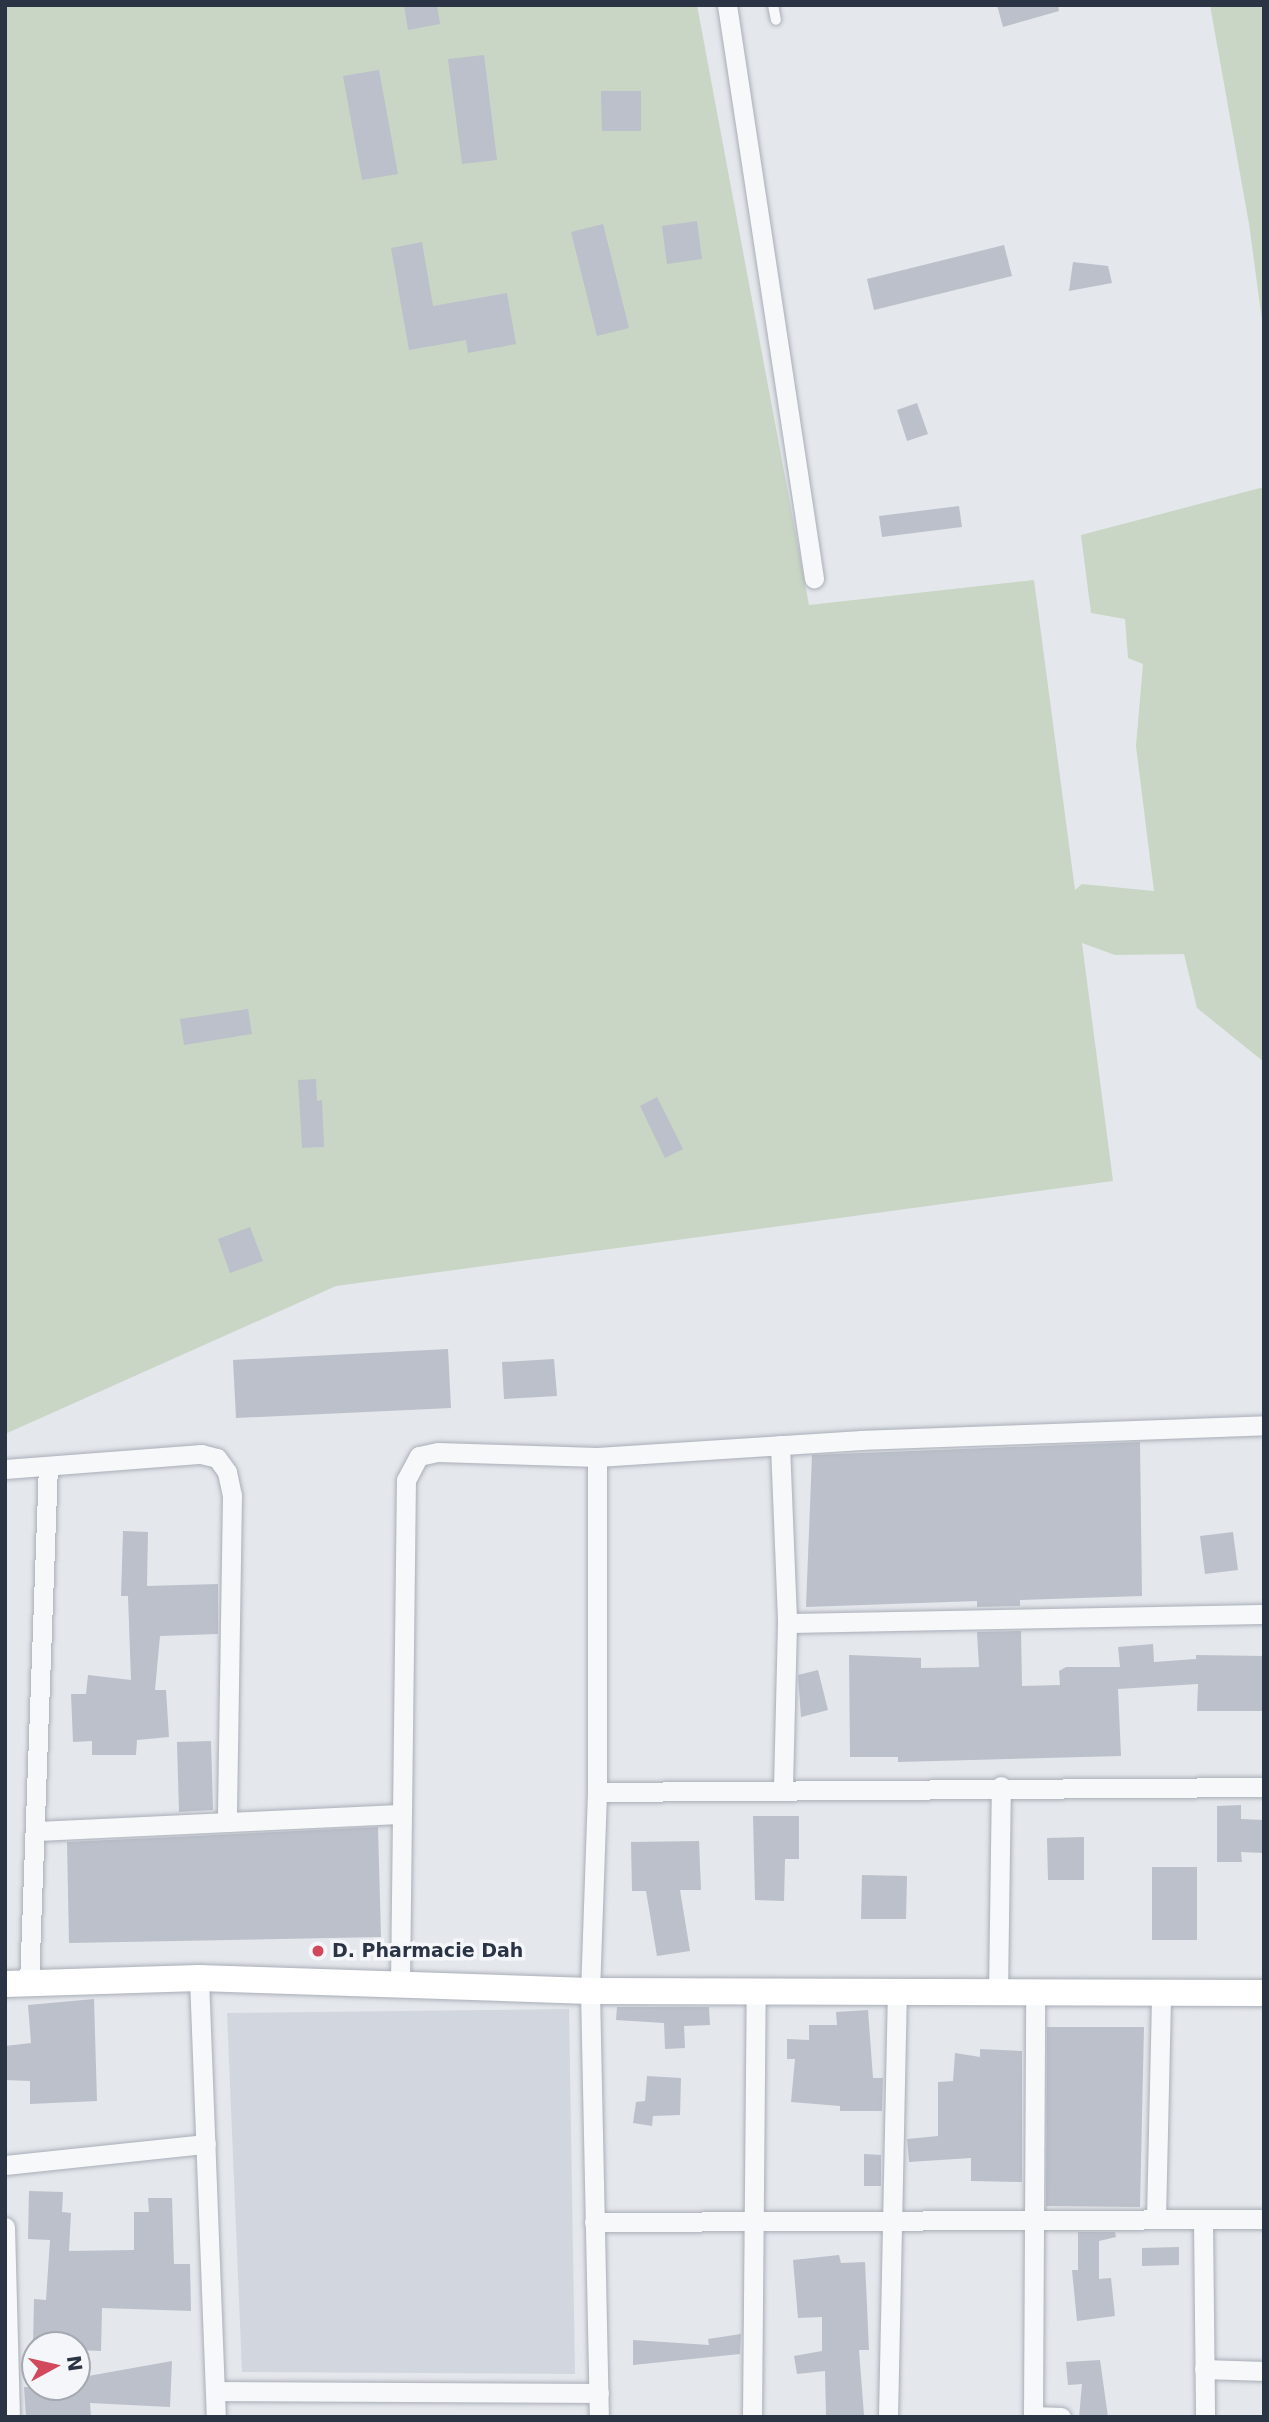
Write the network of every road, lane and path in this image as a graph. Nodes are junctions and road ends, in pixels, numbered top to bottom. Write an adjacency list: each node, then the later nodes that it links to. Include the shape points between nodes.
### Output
1 (727, 5): 4 (street)
2 (773, 5): 3 (lane)
3 (776, 20)
4 (814, 578)
5 (1264, 1425): 6 (street)
6 (780, 1445): 7 (street); 11 (street)
7 (597, 1457): 15 (street); 16 (street, via 438,1452 419,1456 411,1466 406,1480)
8 (48, 1466): 9 (street); 17 (street, via 201,1454 217,1458 227,1472 232,1495); 18 (street)
9 (5, 1469)
10 (1264, 1614): 11 (street)
11 (787, 1623): 14 (street)
12 (1001, 1786): 13 (street); 14 (street); 26 (street)
13 (1264, 1787)
14 (783, 1790): 15 (street)
15 (597, 1792): 22 (street)
16 (400, 1814): 17 (street); 20 (street)
17 (227, 1822): 18 (street)
18 (36, 1831): 21 (street)
19 (199, 1978): 20 (main road); 21 (main road); 29 (street)
20 (400, 1983): 22 (main road)
21 (17, 1984)
22 (590, 1991): 23 (main road); 36 (street)
23 (756, 1992): 24 (main road); 35 (street)
24 (897, 1992): 26 (main road); 37 (street)
25 (1161, 1992): 27 (main road); 28 (main road); 31 (street)
26 (998, 1993): 27 (main road)
27 (1035, 1993): 34 (street)
28 (1264, 1993)
29 (206, 2144): 30 (street); 41 (street)
30 (5, 2165)
31 (1156, 2219): 32 (street); 34 (street)
32 (1203, 2219): 33 (street); 39 (street)
33 (1264, 2219)
34 (1031, 2220): 37 (street); 43 (street)
35 (753, 2221): 36 (street); 37 (street); 47 (street)
36 (594, 2222): 42 (street)
37 (895, 2222): 48 (street)
38 (5, 2227): 44 (street)
39 (1204, 2369): 40 (street); 50 (street)
40 (1264, 2371)
41 (215, 2391): 42 (street); 45 (street)
42 (599, 2393): 46 (street)
43 (1033, 2416): 49 (street)
44 (10, 2417)
45 (216, 2417)
46 (599, 2417)
47 (752, 2417)
48 (888, 2417)
49 (1061, 2417)
50 (1205, 2417)

